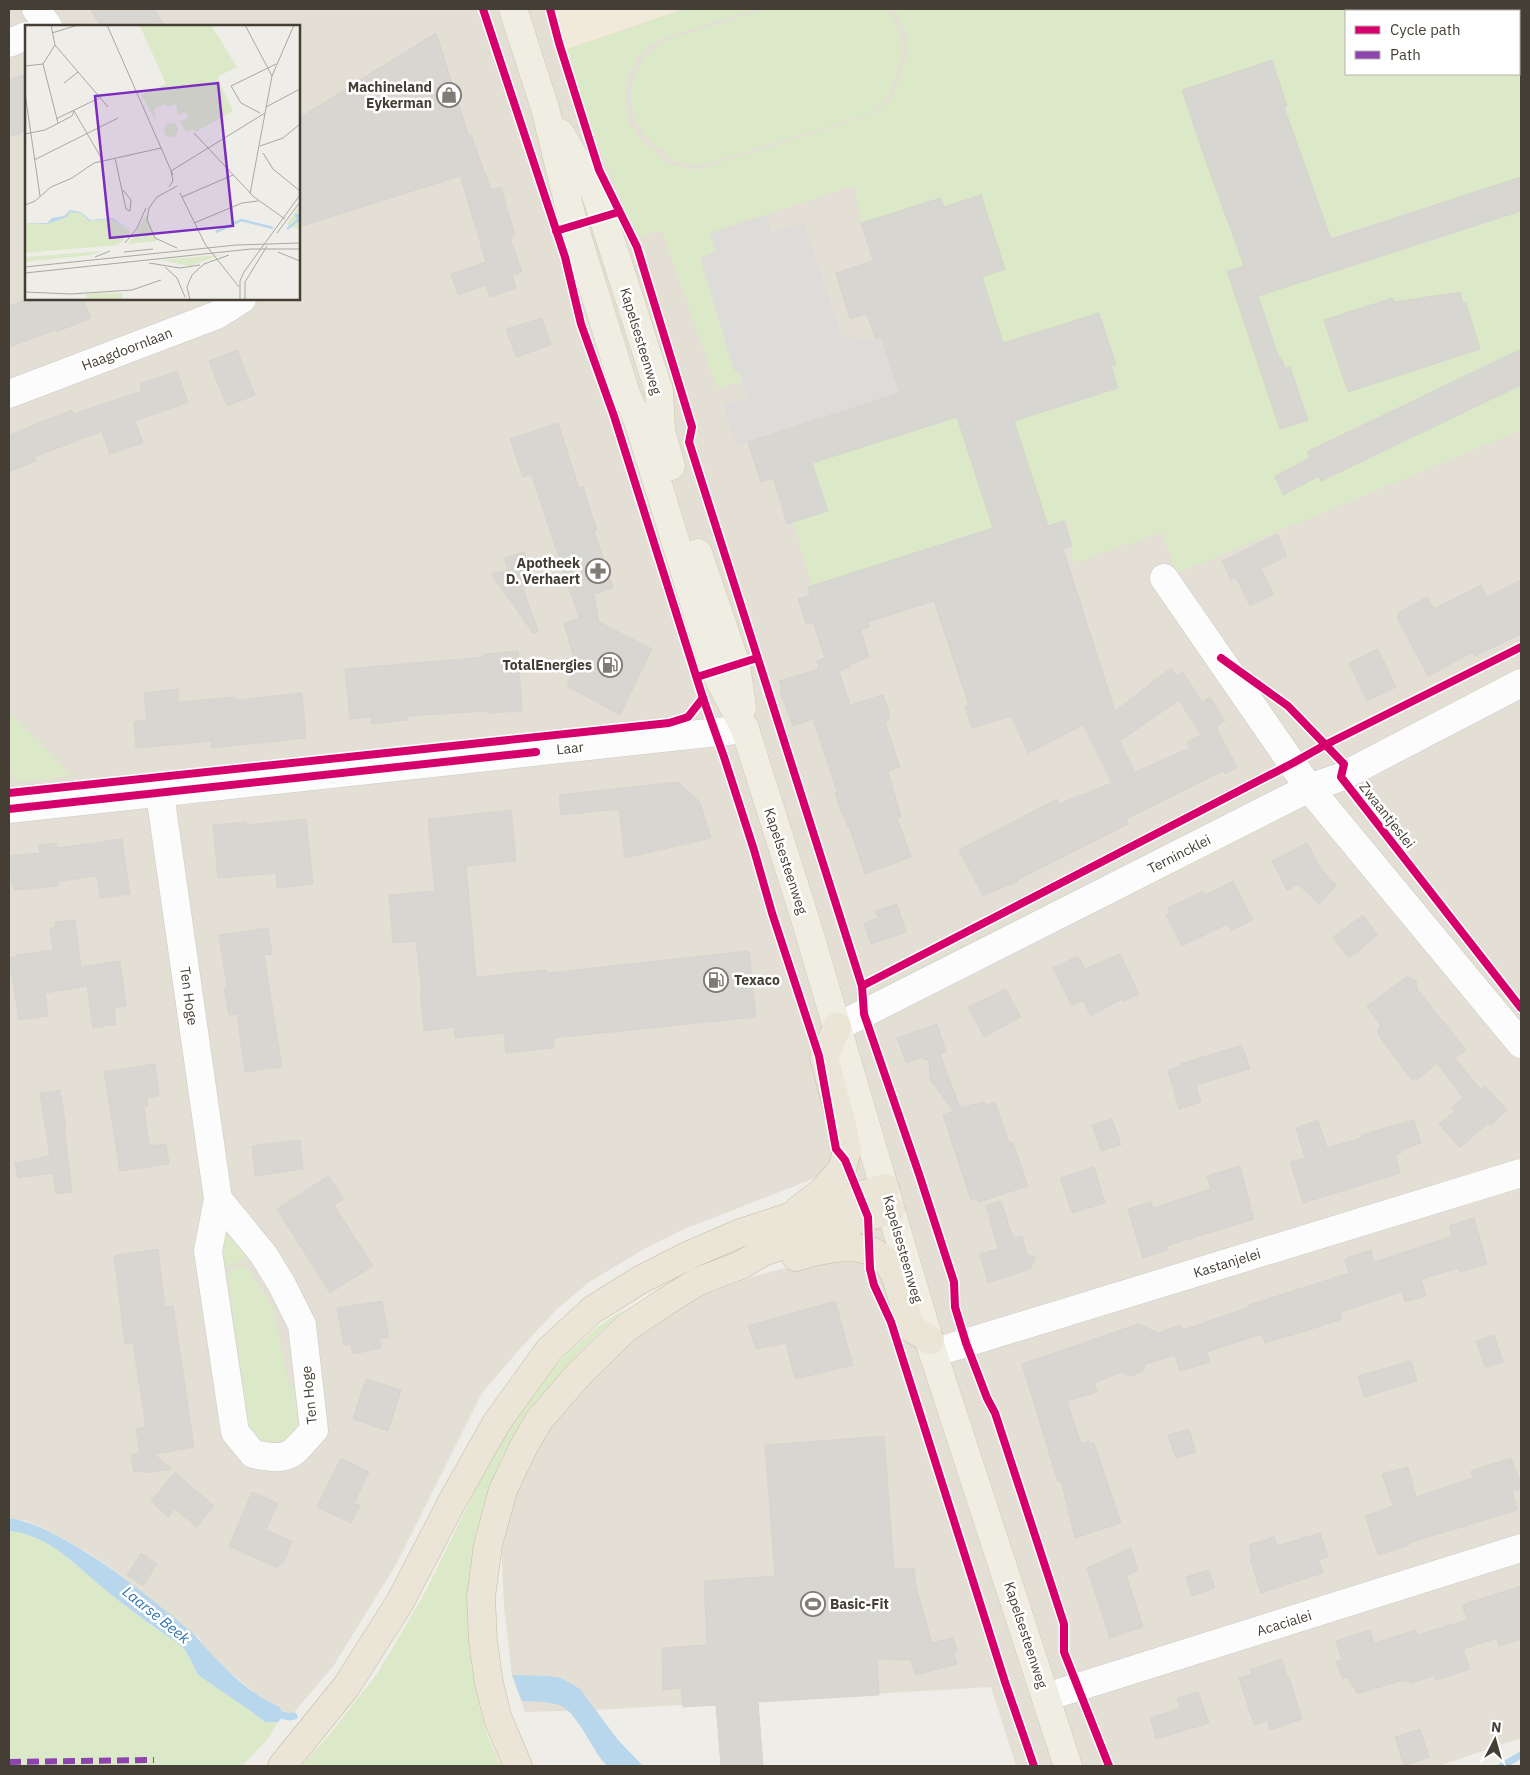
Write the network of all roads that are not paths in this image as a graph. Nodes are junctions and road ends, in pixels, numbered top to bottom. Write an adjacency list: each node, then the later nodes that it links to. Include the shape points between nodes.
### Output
1 (36, 9): 3 (street)
2 (513, 9): 10 (main road, Kapelsesteenweg, via 545,108 574,226 626,394 637,418 715,671)
3 (47, 25)
4 (25, 36): 5 (street)
5 (9, 42)
6 (240, 300): 7 (street, Haagdoornlaan, via 217,315)
7 (9, 394)
8 (1164, 578): 11 (street)
9 (1521, 683): 11 (street, Ternincklei, via 1341,777)
10 (744, 729): 12 (street, Laar); 14 (main road, Kapelsesteenweg)
11 (1309, 788): 14 (street, Ternincklei); 15 (street)
12 (160, 794): 13 (street, Laar); 17 (street, Ten Hoge)
13 (9, 809)
14 (837, 1026): 18 (main road, Kapelsesteenweg); 19 (highway, via 824,1057 847,1151 842,1168 822,1192)
15 (1521, 1044)
16 (1521, 1173): 21 (street, Kastanjelei)
17 (218, 1199): 17 (street, Ten Hoge, via 208,1251 235,1432 253,1454 278,1458 294,1453 314,1430 302,1325 263,1254)
18 (888, 1199): 19 (highway); 20 (highway, via 841,1225 763,1252); 21 (main road, Kapelsesteenweg)
19 (789, 1217): 24 (highway, via 740,1233 640,1280 592,1310 549,1350 497,1422 400,1602 346,1687)
20 (741, 1265): 21 (highway, via 766,1265 821,1250 867,1249 883,1258 894,1272 911,1328); 25 (highway, via 697,1282 626,1328 579,1374 540,1420 503,1490 488,1545 481,1596 483,1641 498,1720)
21 (932, 1346): 23 (main road, Kapelsesteenweg)
22 (1521, 1548): 23 (street, Acacialei)
23 (1046, 1698): 26 (main road, Kapelsesteenweg)
24 (282, 1766)
25 (518, 1766)
26 (1068, 1766)

